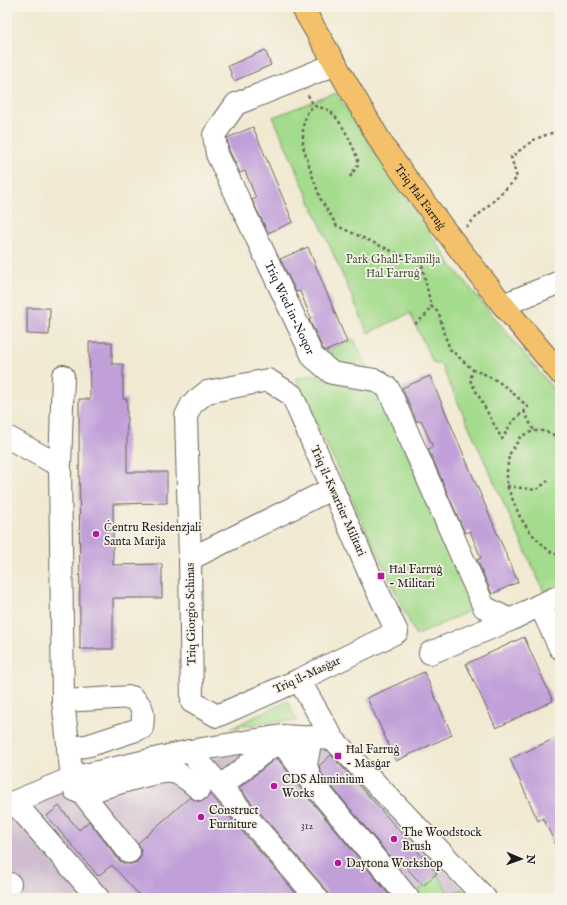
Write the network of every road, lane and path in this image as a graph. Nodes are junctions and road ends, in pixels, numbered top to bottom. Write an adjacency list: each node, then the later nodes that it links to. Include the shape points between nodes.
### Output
1 (302, 7): 2 (main road, Triq Ħal Farruġ)
2 (336, 64): 5 (main road, Triq Ħal Farruġ, via 385,149); 26 (street, Triq Wied in-Noqor, via 236,104 214,134 218,154 313,356 332,373 375,380 388,388 484,607)
3 (560, 130): 5 (path, via 536,139 511,157 516,178)
4 (350, 176): 8 (path, via 360,162 354,150 330,111 314,106 308,111 303,126 303,146 321,200 337,226 422,265)
5 (452, 239): 7 (main road, Triq Ħal Farruġ)
6 (560, 282): 7 (street)
7 (503, 305): 11 (main road, Triq Ħal Farruġ)
8 (431, 306): 9 (path, via 425,316); 10 (path, via 439,313 450,349)
9 (415, 324)
10 (473, 370): 14 (path, via 500,382 528,407); 14 (path, via 470,380 502,439 512,422)
11 (560, 373)
12 (63, 376): 18 (street)
13 (192, 404): 21 (street, Triq il-Kwartier Militari, via 207,392 268,380 292,395); 23 (street, Triq Giorgio Schinas, via 186,416)
14 (524, 411): 15 (path)
15 (534, 431): 17 (path, via 545,431); 20 (path, via 521,436 510,455)
16 (7, 437): 18 (street)
17 (560, 438)
18 (60, 466): 31 (street)
19 (548, 481): 20 (path, via 536,490)
20 (507, 486): 22 (path, via 520,517 531,534 549,551)
21 (333, 488): 23 (street); 27 (street, Triq il-Kwartier Militari)
22 (560, 556)
23 (190, 559): 32 (street, Triq Giorgio Schinas, via 192,702)
24 (560, 596): 25 (street)
25 (540, 605): 26 (street); 28 (street)
26 (510, 620): 29 (street)
27 (397, 632): 30 (street, Triq il-Masġar)
28 (560, 648)
29 (430, 653)
30 (299, 680): 32 (street, Triq il-Masġar); 34 (street)
31 (62, 701): 35 (street); 35 (street, via 132,698 140,704 143,716 142,728)
32 (217, 716)
33 (311, 737): 34 (street); 36 (street, via 282,736); 37 (street, via 306,765)
34 (333, 739): 46 (street)
35 (68, 749): 38 (street)
36 (190, 751): 38 (street); 39 (street)
37 (311, 781): 39 (street, via 285,747 273,745); 43 (street)
38 (77, 786): 40 (street, via 175,772); 41 (street); 42 (street, via 107,825)
39 (221, 786): 45 (street)
40 (199, 789)
41 (11, 805): 44 (street)
42 (132, 849)
43 (403, 895)
44 (98, 898)
45 (317, 898)
46 (485, 898)

